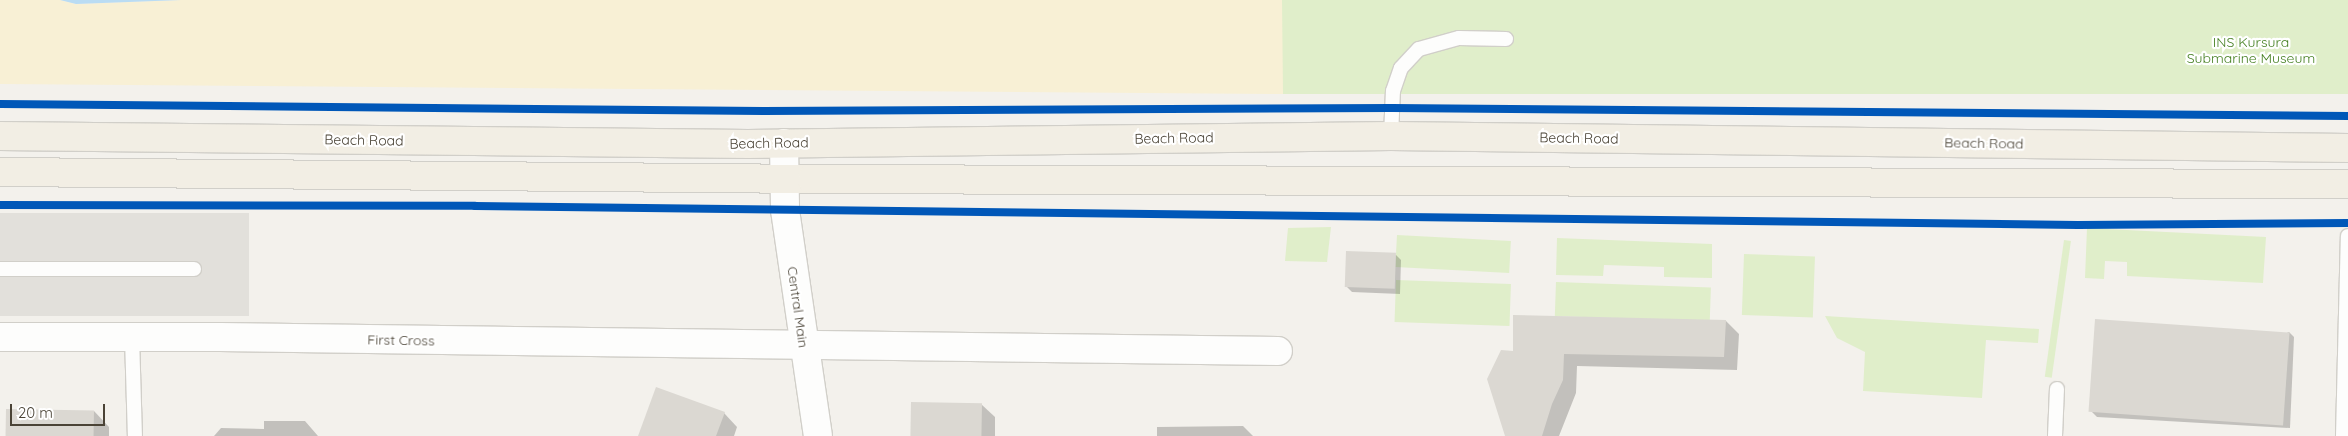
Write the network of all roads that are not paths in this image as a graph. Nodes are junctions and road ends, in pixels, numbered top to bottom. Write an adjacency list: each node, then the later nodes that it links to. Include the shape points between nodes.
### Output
1 (1506, 39): 3 (lane, via 1459,38 1419,49 1401,68 1393,91)
2 (0, 136): 4 (main road, Beach Road)
3 (1391, 136): 4 (main road, Beach Road); 5 (main road, Beach Road)
4 (784, 143): 7 (street, Central Main)
5 (2348, 148)
6 (0, 172): 7 (main road)
7 (785, 178): 8 (main road); 14 (street, Central Main, via 785,210)
8 (2348, 184)
9 (2348, 236): 20 (lane)
10 (0, 268): 11 (lane)
11 (194, 268)
12 (132, 337): 13 (street, First Cross); 14 (street, First Cross); 17 (lane)
13 (0, 338)
14 (803, 346): 15 (street, First Cross); 18 (street, Central Main)
15 (1278, 351)
16 (2057, 389): 19 (lane)
17 (135, 436)
18 (818, 436)
19 (2055, 436)
20 (2343, 436)

